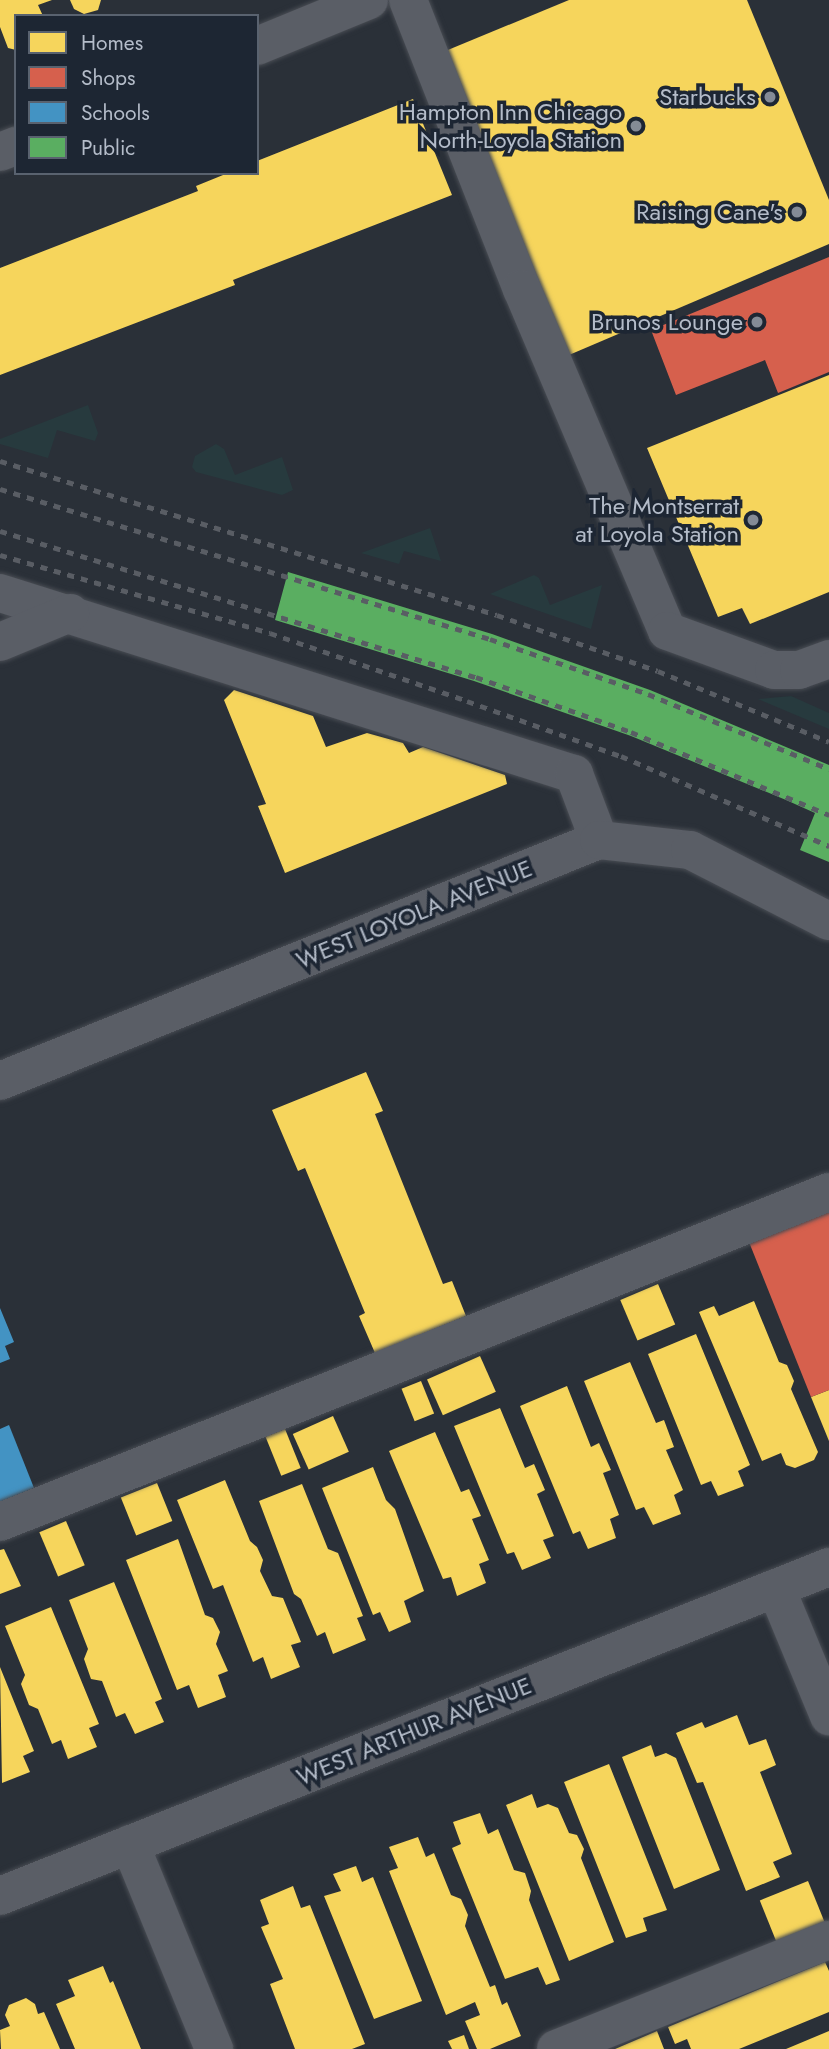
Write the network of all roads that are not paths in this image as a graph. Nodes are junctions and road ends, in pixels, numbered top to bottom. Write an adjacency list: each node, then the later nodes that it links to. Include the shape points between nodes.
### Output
1 (369, 0): 3 (street)
2 (408, 0): 7 (street, via 522,289 667,631 774,670 799,670)
3 (259, 45)
4 (0, 593): 5 (street)
5 (70, 613): 6 (street); 8 (street, via 573,774)
6 (0, 642)
7 (829, 659)
8 (599, 840): 9 (street, WEST LOYOLA AVENUE, via 690,850); 10 (street, WEST LOYOLA AVENUE)
9 (829, 920)
10 (0, 1081)
11 (829, 1192): 12 (street)
12 (0, 1522)
13 (829, 1567): 14 (street, WEST ARTHUR AVENUE)
14 (776, 1588): 15 (street); 16 (street, WEST ARTHUR AVENUE)
15 (829, 1716)
16 (130, 1844): 17 (street, WEST ARTHUR AVENUE); 20 (street)
17 (0, 1896)
18 (829, 1940): 19 (street)
19 (577, 2045)
20 (214, 2049)

